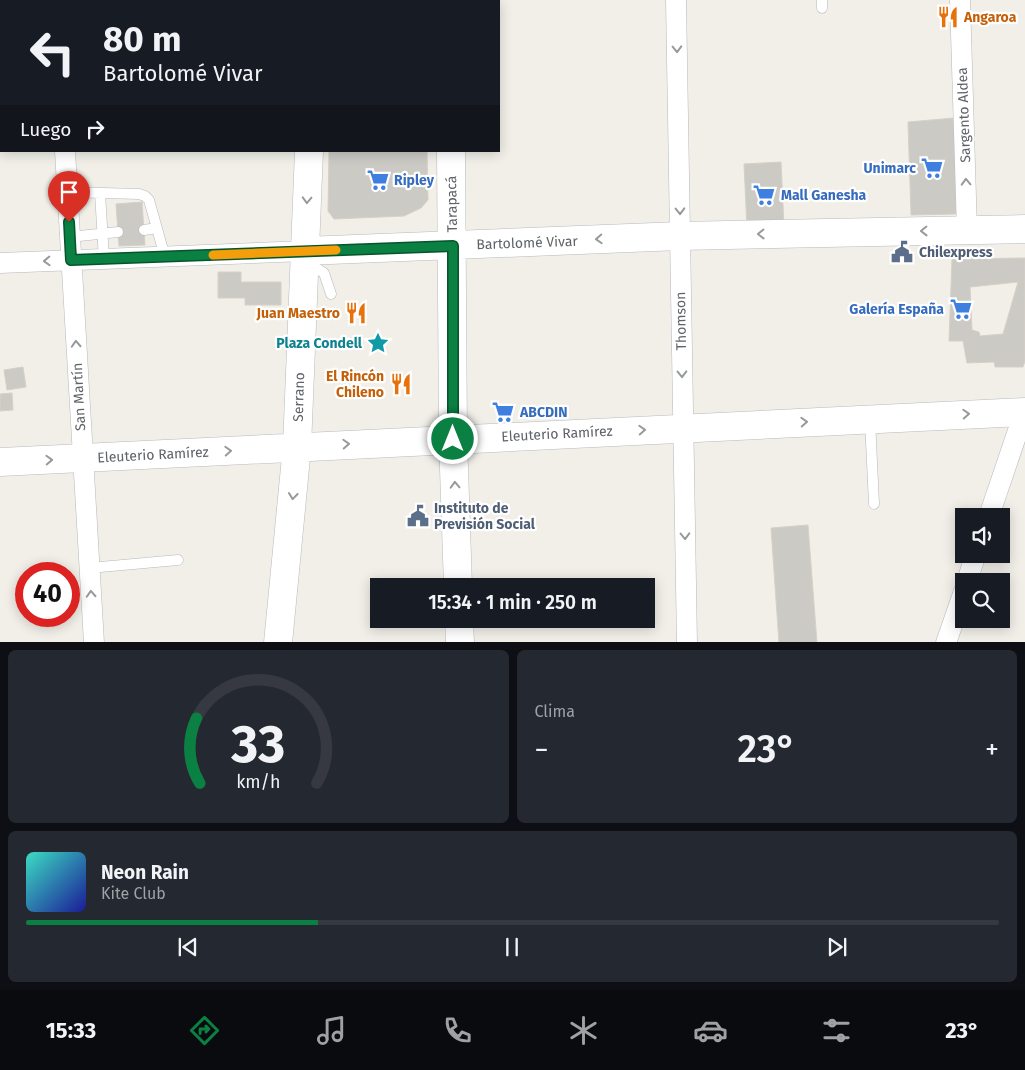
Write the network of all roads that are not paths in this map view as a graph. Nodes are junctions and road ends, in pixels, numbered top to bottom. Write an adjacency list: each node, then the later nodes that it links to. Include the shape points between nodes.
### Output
1 (676, 0): 14 (street, Thomson, one-way to 14)
2 (960, 0): 11 (street, Sargento Aldea, one-way to 2)
3 (65, 152): 6 (street, San Martín)
4 (309, 152): 17 (street, Serrano, one-way to 17)
5 (451, 152): 16 (street, Tarapacá)
6 (67, 192): 7 (lane); 15 (street, San Martín)
7 (100, 193): 8 (lane, via 145,196); 13 (lane)
8 (157, 228): 9 (lane); 18 (lane)
9 (144, 230)
10 (1025, 230): 11 (street, Bartolomé Vivar)
11 (967, 231): 14 (street, Bartolomé Vivar, one-way to 14)
12 (118, 232): 13 (lane)
13 (103, 233): 15 (lane); 19 (lane)
14 (680, 236): 16 (street, Bartolomé Vivar, one-way to 16); 25 (street, Thomson, one-way to 25)
15 (70, 237): 20 (street, San Martín)
16 (453, 246): 17 (street, Bartolomé Vivar); 26 (street, Tarapacá)
17 (305, 256): 18 (street, Bartolomé Vivar); 22 (lane, via 324,272); 27 (street, Serrano)
18 (165, 257): 19 (street, Bartolomé Vivar)
19 (104, 259): 20 (street, Bartolomé Vivar)
20 (71, 260): 21 (street, Bartolomé Vivar, one-way to 21); 28 (street, San Martín, one-way to 20)
21 (0, 263)
22 (330, 294)
23 (1025, 411): 24 (street, Eleuterio Ramírez, one-way to 23); 31 (street)
24 (870, 419): 25 (street, Eleuterio Ramírez, one-way to 24); 30 (lane)
25 (683, 427): 26 (street, Eleuterio Ramírez, one-way to 25); 40 (street, Thomson, one-way to 40)
26 (453, 439): 27 (street, Eleuterio Ramírez, one-way to 26); 34 (street, Tarapacá, one-way to 26)
27 (297, 447): 28 (street, Eleuterio Ramírez, one-way to 27); 38 (street, Serrano, one-way to 38)
28 (83, 459): 29 (street, Eleuterio Ramírez, one-way to 28); 33 (street, San Martín)
29 (0, 462)
30 (874, 504)
31 (992, 508)
32 (178, 560): 33 (lane)
33 (89, 568): 37 (street, San Martín, one-way to 33)
34 (458, 578)
35 (955, 616): 41 (street)
36 (459, 628): 39 (street)
37 (94, 642)
38 (278, 642)
39 (460, 642)
40 (687, 642)
41 (946, 642)

